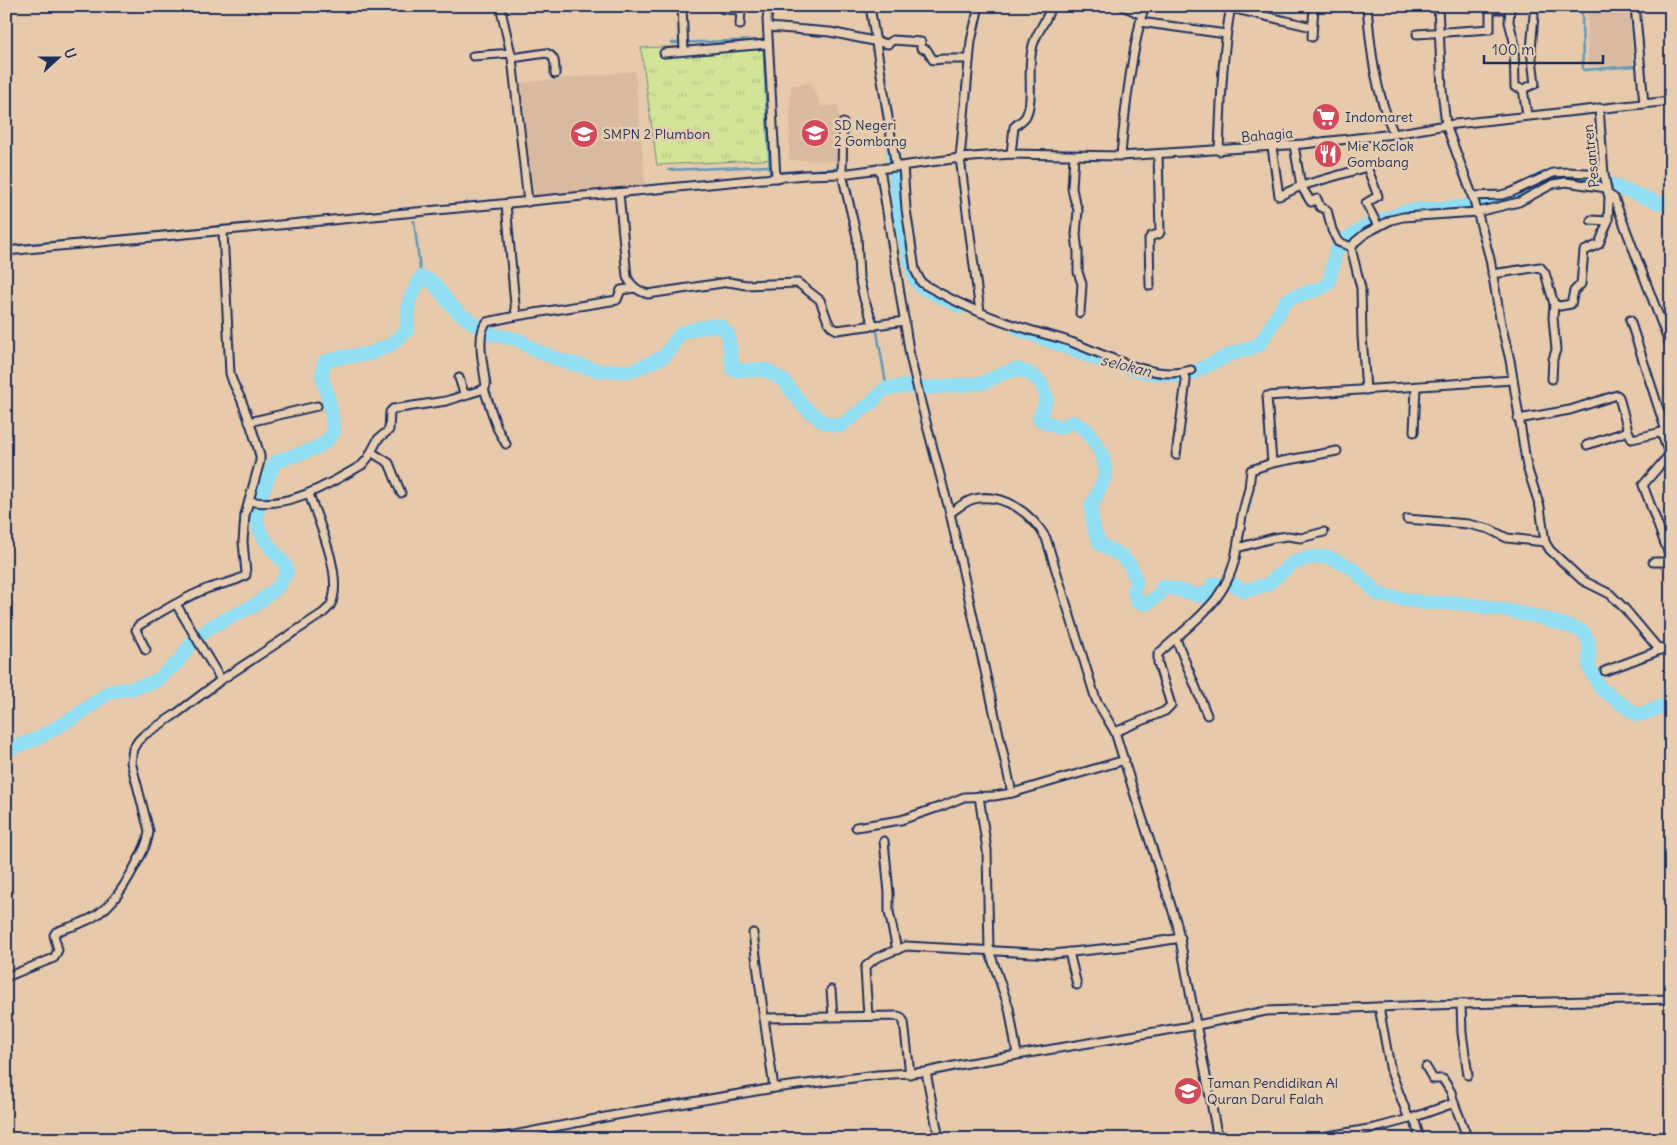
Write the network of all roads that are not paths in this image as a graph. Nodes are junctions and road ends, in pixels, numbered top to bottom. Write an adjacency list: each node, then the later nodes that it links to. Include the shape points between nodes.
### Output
1 (500, 6): 29 (street)
2 (682, 6): 27 (street)
3 (723, 6): 18 (street, via 723,9 741,10)
4 (769, 6): 19 (street)
5 (870, 6): 25 (street)
6 (979, 6): 31 (street)
7 (1051, 6): 44 (street, via 1032,48 1029,100 1025,117 1014,127)
8 (1123, 6): 17 (street)
9 (1144, 6): 17 (street)
10 (1314, 6): 20 (street)
11 (1367, 6): 40 (street, via 1376,83)
12 (1635, 6): 35 (street)
13 (1231, 7): 20 (street); 21 (street)
14 (1440, 7): 23 (street)
15 (1510, 7): 23 (street, via 1490,9 1490,29); 33 (street, via 1515,86)
16 (1534, 15): 33 (street, via 1531,50 1535,84)
17 (1141, 18): 21 (street); 47 (street, via 1126,97)
18 (740, 25)
19 (768, 27): 25 (street, via 830,32); 26 (street)
20 (1312, 27): 24 (street)
21 (1226, 34): 43 (street)
22 (1417, 34): 23 (street)
23 (1440, 34): 39 (street)
24 (1312, 37)
25 (876, 42): 31 (street, via 921,42 933,60); 49 (street)
26 (768, 44): 27 (street); 52 (street)
27 (684, 50): 28 (street)
28 (664, 53)
29 (512, 55): 30 (street); 32 (street, via 546,53 554,59); 58 (street)
30 (473, 56)
31 (969, 58): 48 (street)
32 (555, 74)
33 (1523, 88): 37 (street)
34 (1671, 101): 35 (street, Bahagia)
35 (1644, 104): 36 (street, Bahagia)
36 (1599, 108): 37 (street, Bahagia); 53 (street, Pesantren)
37 (1527, 116): 39 (street, Bahagia)
38 (843, 123): 51 (street)
39 (1446, 125): 40 (street, Bahagia); 57 (street)
40 (1394, 134): 41 (street, Bahagia)
41 (1294, 145): 42 (street, Bahagia); 54 (street)
42 (1272, 147): 43 (street, Bahagia); 54 (street, via 1279,196)
43 (1219, 151): 45 (street, Bahagia)
44 (1011, 154): 46 (street, Bahagia); 48 (street, Bahagia)
45 (1158, 154): 47 (street, Bahagia); 68 (street, via 1160,232 1149,239)
46 (1074, 156): 47 (street, Bahagia); 72 (street, via 1072,188 1078,210 1076,235 1078,272 1082,284)
47 (1122, 156)
48 (960, 158): 49 (street, Bahagia); 71 (street)
49 (896, 167): 50 (street, Bahagia); 71 (street, via 918,277 936,292)
50 (880, 168): 51 (street, Bahagia); 75 (street)
51 (842, 174): 52 (street, Bahagia); 76 (street, via 857,237 864,300)
52 (776, 178): 55 (street, Bahagia)
53 (1605, 182): 56 (street, Pesantren); 57 (street, via 1568,172 1552,173 1512,192); 60 (street, via 1554,184 1519,202)
54 (1301, 186): 63 (street, via 1367,167 1378,196 1366,203); 65 (street, via 1311,202 1317,199 1320,207 1327,210 1338,242)
55 (619, 194): 58 (street, Bahagia); 69 (street, via 627,277)
56 (1611, 197): 62 (street); 77 (street, Pesantren)
57 (1473, 198): 60 (street)
58 (528, 202): 59 (street, Bahagia)
59 (506, 204): 64 (street, Bahagia); 73 (street)
60 (1477, 211): 63 (street, via 1402,217); 67 (street)
61 (1591, 220): 62 (street)
62 (1608, 222): 70 (street, via 1599,244 1584,250 1581,284 1573,293 1572,303)
63 (1376, 224): 65 (street)
64 (223, 231): 66 (street, Bahagia); 89 (street, via 230,373)
65 (1352, 247): 85 (street, via 1361,288)
66 (6, 251)
67 (1492, 274): 70 (street, via 1540,267 1545,272); 82 (street)
68 (1150, 286)
69 (635, 288): 73 (street, via 621,290 618,300); 76 (street, via 648,294 730,282 746,285 798,283 820,300 828,322 837,330)
70 (1554, 304): 81 (street, via 1556,350)
71 (980, 312): 79 (street, via 1070,341 1128,365)
72 (1080, 313)
73 (516, 316): 84 (street, via 484,325 481,333)
74 (1630, 320): 91 (street)
75 (905, 321): 76 (street); 103 (street, via 917,387)
76 (877, 326)
77 (1671, 348)
78 (1191, 370): 79 (street)
79 (1184, 376): 97 (street)
80 (459, 378): 86 (street)
81 (1552, 379)
82 (1513, 380): 83 (street); 88 (street)
83 (1416, 387): 85 (street); 92 (street)
84 (484, 389): 86 (street); 93 (street, via 496,428)
85 (1366, 390): 99 (street, via 1266,396)
86 (465, 396): 96 (street, via 393,409 390,428 378,439)
87 (318, 406): 89 (street)
88 (1518, 419): 90 (street, via 1570,410 1617,395); 106 (street, via 1527,467 1540,507)
89 (250, 422): 102 (street, via 260,461)
90 (1628, 431): 91 (street, via 1634,439); 94 (street)
91 (1666, 431): 98 (street)
92 (1414, 432)
93 (506, 444)
94 (1588, 445)
95 (1337, 451): 99 (street)
96 (371, 452): 100 (street, via 389,463); 101 (street, via 362,465)
97 (1176, 455)
98 (1670, 457): 108 (street, via 1643,485)
99 (1272, 463): 107 (street, via 1250,471)
100 (401, 493)
101 (309, 494): 102 (street, via 266,504); 116 (street, via 334,572 330,605 323,613)
102 (249, 500): 110 (street, via 243,528 246,575)
103 (950, 513): 118 (street, via 974,499 998,499 1022,511 1040,528 1049,547 1096,700); 120 (street)
104 (1407, 518): 106 (street, via 1468,524 1507,538)
105 (1324, 532): 107 (street, via 1301,538 1273,538)
106 (1545, 542): 112 (street, via 1582,580 1610,594 1652,642)
107 (1237, 548): 111 (street, via 1227,583 1203,614)
108 (1671, 561): 109 (street)
109 (1653, 562)
110 (176, 604): 113 (street, via 136,628); 116 (street)
111 (1176, 639): 117 (street); 118 (street, via 1157,658 1171,705 1165,711)
112 (1663, 649): 114 (street); 115 (street)
113 (146, 650)
114 (1671, 650)
115 (1605, 671)
116 (221, 680): 129 (street, via 144,735 133,749 131,762 149,835 138,862 115,900 83,923 56,932 58,950 54,958)
117 (1207, 715)
118 (1115, 732): 119 (street)
119 (1125, 760): 120 (street); 125 (street)
120 (1012, 793): 121 (street)
121 (979, 796): 122 (street, via 964,797 901,820); 127 (street, via 987,850)
122 (856, 827)
123 (884, 841): 126 (street, via 889,912)
124 (752, 934): 137 (street)
125 (1181, 938): 128 (street); 138 (street)
126 (897, 950): 127 (street, via 914,946); 136 (street, via 876,958 866,966)
127 (989, 950): 128 (street); 139 (street, via 1009,1008)
128 (1069, 952): 130 (street)
129 (6, 977)
130 (1077, 984)
131 (832, 990): 135 (street)
132 (1671, 999): 133 (street)
133 (1461, 1004): 134 (street); 143 (street)
134 (1379, 1007): 138 (street, via 1266,1011); 146 (street, via 1391,1072)
135 (833, 1016): 136 (street); 137 (street)
136 (868, 1016): 142 (street, via 903,1019)
137 (764, 1018): 144 (street)
138 (1196, 1025): 139 (street); 149 (street)
139 (1017, 1054): 141 (street)
140 (1426, 1067): 145 (street, via 1433,1079 1443,1079)
141 (926, 1072): 142 (street); 148 (street)
142 (910, 1074): 144 (street)
143 (1468, 1075)
144 (774, 1088): 147 (street)
145 (1454, 1103): 146 (street); 152 (street)
146 (1411, 1119): 150 (street); 151 (street)
147 (492, 1139)
148 (939, 1139)
149 (1218, 1139)
150 (1310, 1139)
151 (1420, 1139)
152 (1468, 1139)

